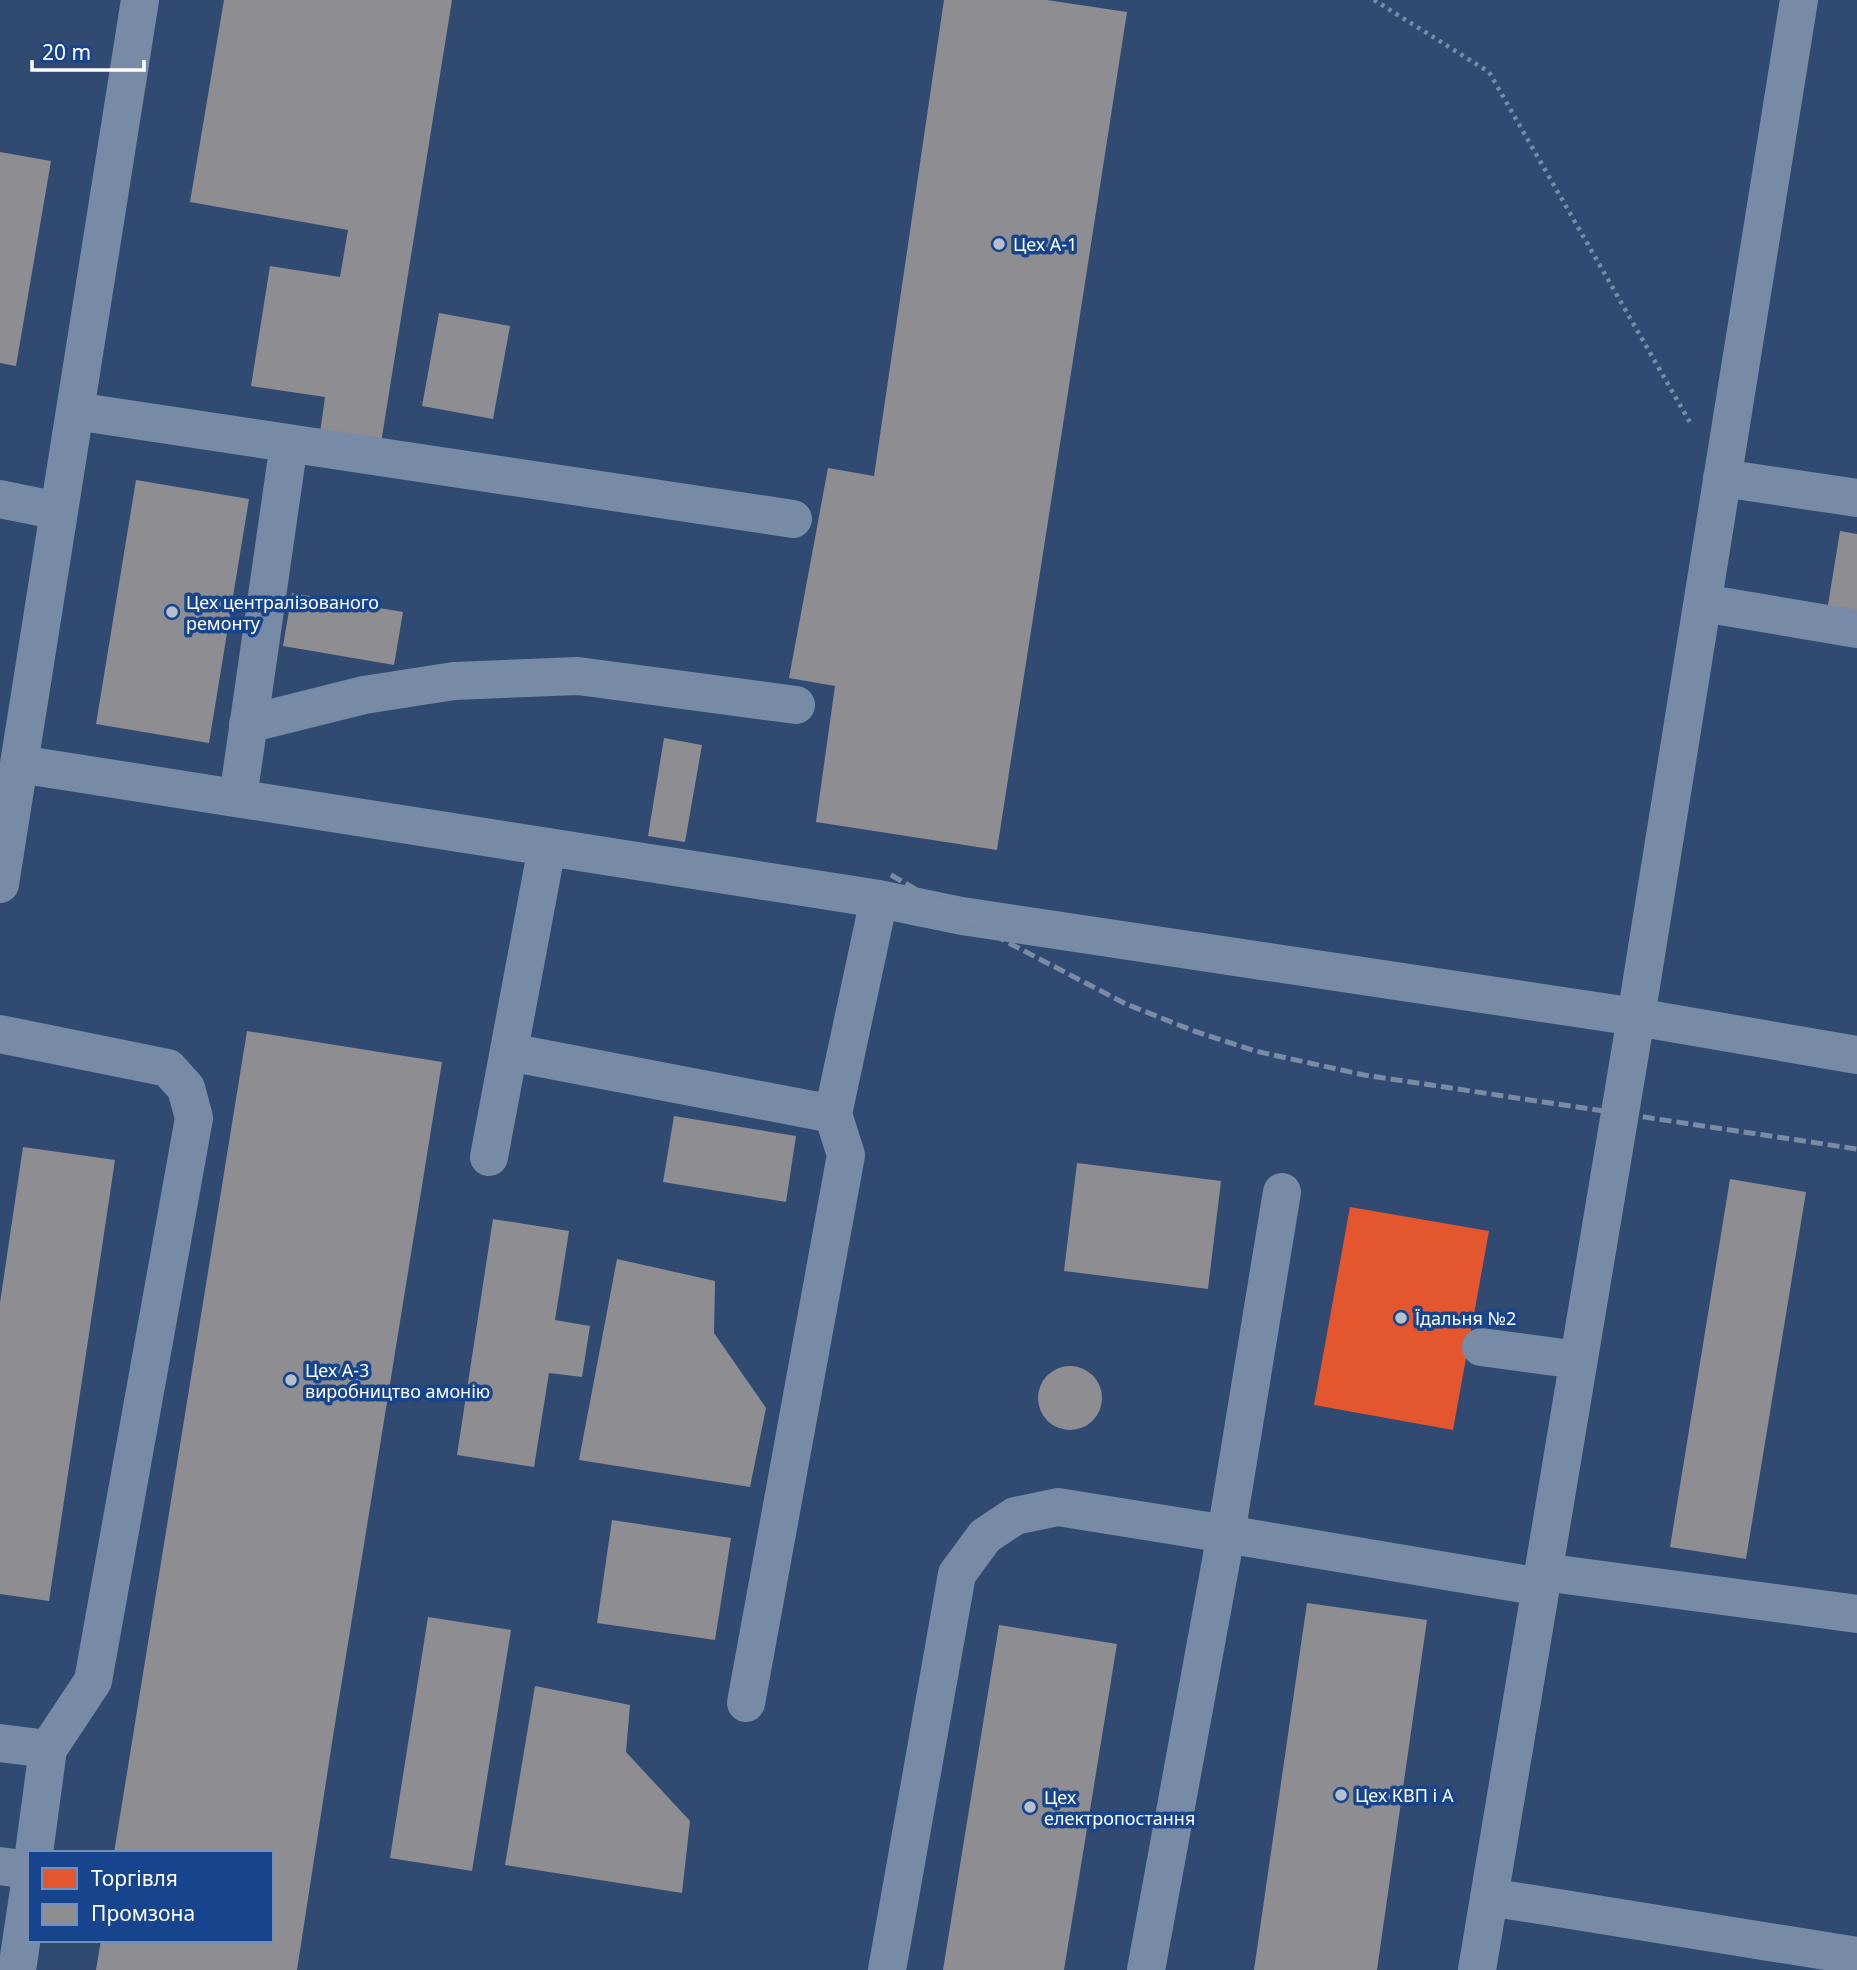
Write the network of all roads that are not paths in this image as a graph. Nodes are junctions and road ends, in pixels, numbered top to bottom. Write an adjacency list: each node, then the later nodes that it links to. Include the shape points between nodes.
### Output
1 (140, 0): 3 (lane)
2 (1799, 0): 5 (lane)
3 (75, 411): 4 (lane); 8 (lane)
4 (289, 443): 9 (lane); 13 (lane)
5 (1722, 478): 6 (lane); 10 (lane)
6 (1857, 498)
7 (0, 499): 8 (lane)
8 (59, 511): 14 (lane)
9 (793, 519)
10 (1703, 603): 11 (lane); 19 (lane)
11 (1857, 629)
12 (796, 705): 13 (lane, via 578,676 454,681 364,695)
13 (248, 724): 15 (lane)
14 (19, 764): 15 (lane); 17 (lane)
15 (238, 798): 16 (lane)
16 (547, 847): 18 (lane); 21 (lane)
17 (0, 884)
18 (878, 899): 19 (lane, via 962,916); 23 (lane)
19 (1636, 1017): 22 (lane); 27 (lane)
20 (0, 1034): 33 (lane, via 168,1068 186,1088 194,1118 93,1681)
21 (509, 1052): 23 (lane); 24 (lane)
22 (1857, 1055)
23 (833, 1114): 31 (lane, via 846,1155)
24 (489, 1157)
25 (1282, 1192): 28 (lane)
26 (1481, 1347): 27 (lane)
27 (1578, 1360): 29 (lane)
28 (1226, 1534): 29 (lane); 41 (lane, via 1058,1507 1015,1516 985,1536 957,1574); 42 (lane)
29 (1542, 1580): 30 (lane); 37 (lane)
30 (1857, 1614)
31 (746, 1703)
32 (0, 1743): 33 (lane)
33 (48, 1749): 34 (lane)
34 (34, 1851)
35 (0, 1866): 36 (lane)
36 (28, 1870)
37 (1489, 1897): 39 (lane); 43 (lane)
38 (28, 1898): 40 (lane)
39 (1857, 1956)
40 (18, 1970)
41 (887, 1970)
42 (1146, 1970)
43 (1477, 1970)

